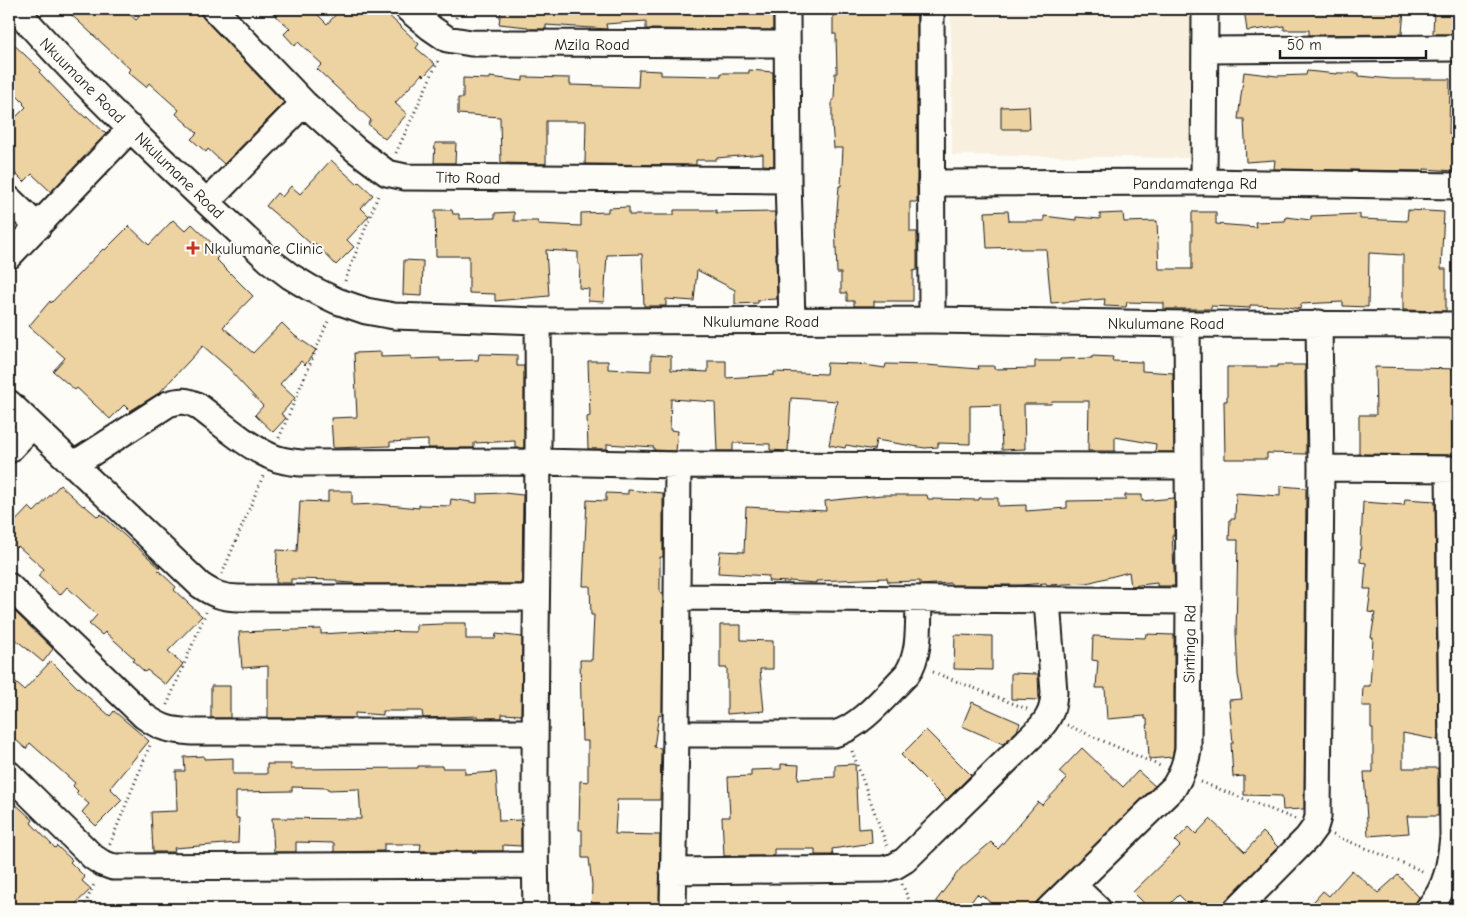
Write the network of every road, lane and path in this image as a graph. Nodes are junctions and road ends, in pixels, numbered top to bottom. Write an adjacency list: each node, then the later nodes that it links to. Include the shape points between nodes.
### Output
1 (16, 9): 11 (street, Nkuumane Road)
2 (214, 9): 10 (street, Tito Road)
3 (408, 9): 7 (street, Mzila Road, via 447,39 471,43)
4 (787, 9): 7 (street)
5 (931, 9): 14 (street)
6 (1205, 9): 9 (street)
7 (787, 44): 12 (street)
8 (1458, 48): 9 (street)
9 (1206, 50): 13 (street)
10 (304, 103): 12 (street, Tito Road, via 372,163 387,173 404,177); 17 (street)
11 (131, 128): 17 (street, Nkulumane Road); 18 (street)
12 (788, 180): 20 (street)
13 (1204, 182): 14 (street, Pandamatenga Rd); 15 (street, Pandamatenga Rd)
14 (931, 183): 21 (street)
15 (1458, 186)
16 (9, 199): 18 (street)
17 (207, 202): 22 (street, Nkulumane Road, via 290,276 337,301 394,316)
18 (38, 227): 19 (street)
19 (9, 256)
20 (792, 320): 21 (street, Nkulumane Road); 22 (street, Nkulumane Road)
21 (932, 320): 24 (street, Nkulumane Road)
22 (538, 322): 29 (street)
23 (1319, 323): 24 (street, Nkulumane Road); 25 (street, Nkulumane Road); 33 (street)
24 (1187, 324): 32 (street, Sintinga Rd)
25 (1458, 325)
26 (9, 403): 27 (street)
27 (32, 426): 28 (street); 30 (street)
28 (9, 450)
29 (539, 462): 30 (street, via 285,461 256,448 198,406 178,400); 31 (street); 37 (street)
30 (73, 465): 37 (street, via 200,585 226,598)
31 (678, 466): 32 (street); 36 (street)
32 (1188, 466): 40 (street, Sintinga Rd)
33 (1321, 468): 34 (street); 54 (street, via 1318,817 1307,838)
34 (1454, 469): 55 (street, via 1453,837 1446,881)
35 (9, 586): 41 (street, via 144,716 158,726 175,731)
36 (677, 597): 38 (street); 43 (street)
37 (536, 598): 41 (street)
38 (919, 600): 39 (street); 42 (street, via 914,665)
39 (1047, 601): 40 (street); 46 (street, via 1054,692 1049,717 916,850)
40 (1189, 601): 48 (street, Sintinga Rd, via 1188,749 1182,775 1174,787)
41 (535, 732): 45 (street)
42 (845, 732): 43 (street); 46 (path)
43 (676, 734): 47 (street)
44 (9, 774): 45 (street, via 93,857 114,867)
45 (535, 865): 49 (street)
46 (895, 866): 47 (street, via 884,869); 51 (path)
47 (673, 871): 50 (street)
48 (1074, 886): 52 (street, Sintinga Rd); 53 (street)
49 (536, 909)
50 (673, 909)
51 (913, 909)
52 (1049, 909)
53 (1098, 909)
54 (1237, 909)
55 (1428, 909)

